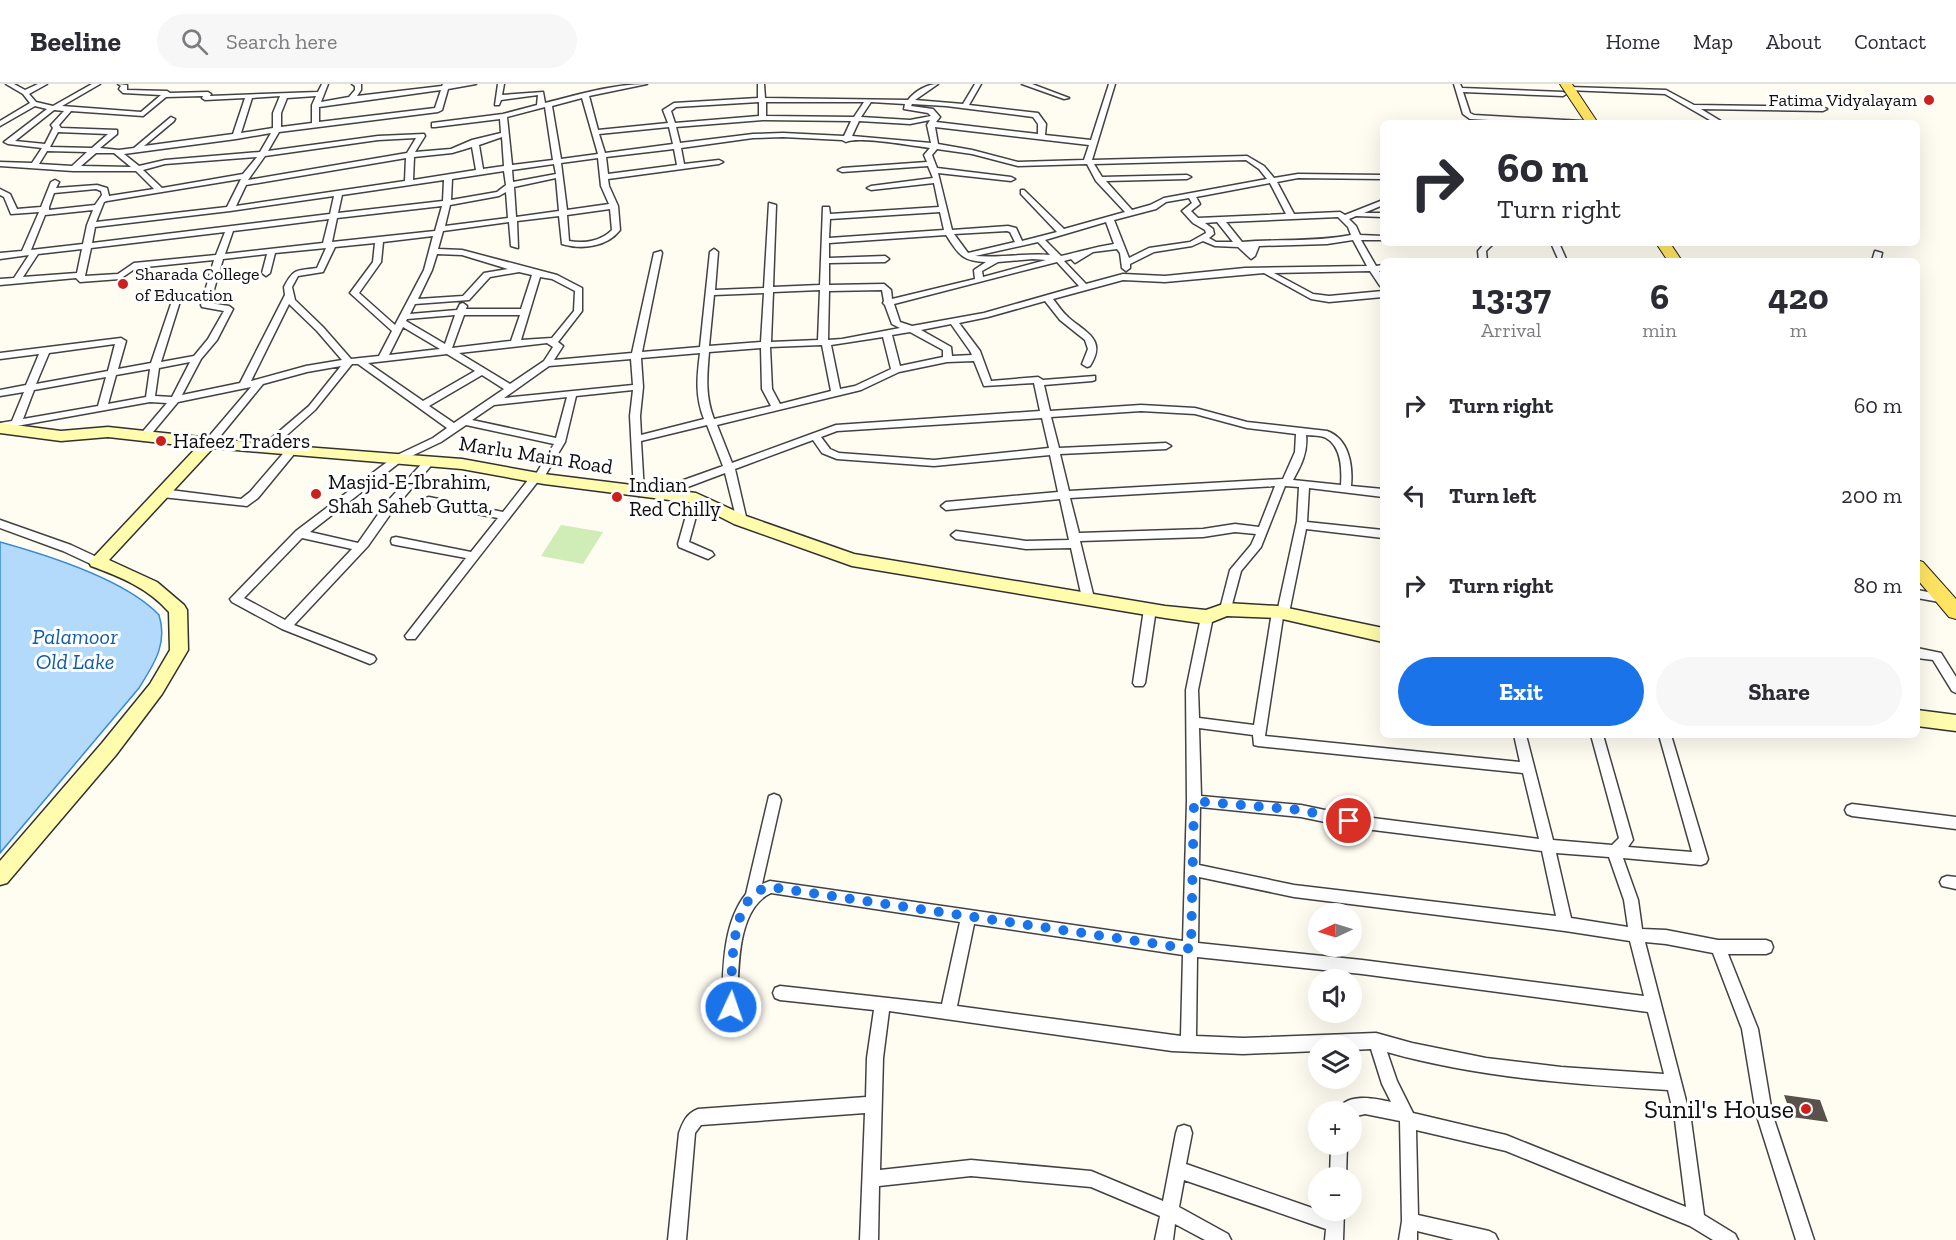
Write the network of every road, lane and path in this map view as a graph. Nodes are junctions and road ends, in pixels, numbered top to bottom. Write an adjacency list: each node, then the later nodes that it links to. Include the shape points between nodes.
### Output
1 (8, 84): 21 (street); 24 (street)
2 (44, 84): 24 (street)
3 (97, 84): 44 (street)
4 (121, 84): 26 (street, via 125,92)
5 (173, 84): 26 (street)
6 (325, 84): 28 (street)
7 (355, 84): 34 (street, via 358,90)
8 (473, 84): 17 (street)
9 (501, 84): 32 (street)
10 (543, 84): 25 (street)
11 (644, 84): 18 (street)
12 (761, 84): 35 (street)
13 (935, 84): 38 (street)
14 (978, 84): 42 (street)
15 (1025, 84): 33 (street)
16 (1112, 84): 73 (street)
17 (446, 85): 34 (street); 47 (street)
18 (622, 86): 29 (street)
19 (211, 87): 27 (street)
20 (1458, 87): 22 (street); 54 (street, via 1467,114 1473,117)
21 (0, 88)
22 (1507, 88): 23 (street); 37 (street)
23 (1564, 88): 43 (street, via 1661,91); 55 (main road); 56 (main road)
24 (25, 93): 39 (street)
25 (541, 93): 32 (street); 41 (street)
26 (164, 94): 27 (street); 45 (street, via 143,114)
27 (204, 94): 30 (street, via 208,94 205,98)
28 (320, 94): 31 (street); 40 (street)
29 (585, 95): 41 (street); 65 (street)
30 (249, 96): 31 (street); 68 (street)
31 (284, 96): 63 (street, via 277,113)
32 (498, 98): 50 (street)
33 (1066, 98)
34 (351, 99): 40 (street)
35 (762, 100): 36 (street); 51 (street); 62 (street, via 670,106 667,110)
36 (869, 100): 38 (street); 53 (street)
37 (1512, 101)
38 (909, 102): 42 (street); 58 (street, via 906,108 930,111)
39 (34, 104): 44 (street); 49 (street)
40 (316, 105): 60 (street)
41 (544, 105): 50 (street); 84 (street)
42 (965, 106): 69 (street, via 1035,115 1042,124)
43 (1692, 106): 46 (street); 57 (street)
44 (53, 108): 45 (street); 71 (street, via 37,118 29,129)
45 (69, 109): 64 (street)
46 (1823, 109)
47 (438, 110): 60 (street); 61 (street)
48 (0, 112): 49 (street)
49 (16, 114): 59 (street)
50 (499, 116): 61 (street); 66 (street)
51 (763, 118): 53 (street); 62 (street)
52 (171, 119): 78 (street)
53 (856, 119): 58 (street); 70 (street)
54 (1528, 120)
55 (1580, 120)
56 (1590, 120)
57 (1715, 120)
58 (934, 121): 69 (street); 75 (street)
59 (0, 124)
60 (315, 125): 63 (street)
61 (435, 125): 67 (street)
62 (672, 125): 65 (street); 74 (street)
63 (277, 129): 68 (street); 80 (street)
64 (56, 130): 76 (street); 77 (street, via 114,132)
65 (596, 132): 82 (street)
66 (505, 134): 72 (street); 90 (street)
67 (421, 136): 80 (street); 81 (street)
68 (236, 137): 78 (street)
69 (1041, 137): 73 (street)
70 (846, 140): 74 (street, via 753,135); 75 (street)
71 (4, 142): 76 (street)
72 (475, 142): 81 (street, via 452,151); 94 (street)
73 (1094, 143): 83 (street)
74 (677, 146): 82 (street); 88 (street)
75 (935, 146): 83 (street, via 1018,164); 89 (street, via 928,155)
76 (46, 147): 77 (street); 87 (street)
77 (95, 150): 79 (street); 91 (street)
78 (136, 150): 79 (street)
79 (118, 152): 92 (street)
80 (263, 154): 92 (street, via 165,162); 100 (street)
81 (410, 155): 100 (street); 106 (street)
82 (602, 156): 84 (street); 97 (street)
83 (1089, 161): 102 (street); 104 (street, via 1247,158 1254,160)
84 (557, 162): 90 (street); 95 (street)
85 (718, 162): 88 (street)
86 (1, 165): 87 (street)
87 (33, 167): 91 (street)
88 (681, 167): 97 (street)
89 (932, 167): 93 (street); 101 (street); 103 (street)
90 (509, 168): 94 (street); 107 (street)
91 (73, 169): 92 (street)
92 (138, 169): 109 (street)
93 (842, 170)
94 (480, 172): 96 (street)
95 (560, 175): 107 (street); 124 (street)
96 (448, 177): 106 (street); 116 (street)
97 (604, 177): 119 (street)
98 (1186, 177): 102 (street)
99 (1380, 177): 104 (street, via 1298,176)
100 (244, 179): 109 (street); 120 (street)
101 (1011, 179)
102 (1099, 179): 125 (street)
103 (937, 180): 108 (street); 121 (street)
104 (1270, 180): 114 (street); 129 (street)
105 (55, 182): 111 (street)
106 (409, 183): 113 (street)
107 (510, 185): 116 (street, via 499,195); 131 (street)
108 (871, 188)
109 (160, 190): 115 (street)
110 (0, 191): 122 (street, via 7,196 14,212)
111 (52, 191): 115 (street, via 97,187 106,195); 122 (street)
112 (1024, 192): 139 (street)
113 (339, 193): 120 (street); 128 (street)
114 (1191, 195): 125 (street); 134 (street, via 1196,204 1186,212)
115 (101, 203): 122 (street); 135 (street)
116 (447, 203): 128 (street); 138 (street)
117 (1380, 203): 126 (street)
118 (772, 205): 184 (street)
119 (614, 206): 124 (street); 124 (street, via 614,234 586,243 565,242)
120 (230, 209): 123 (street)
121 (944, 209): 140 (street); 146 (street, via 826,213)
122 (45, 211): 156 (street)
123 (209, 211): 135 (street); 137 (street)
124 (562, 213): 131 (street)
125 (1130, 213): 132 (street)
126 (1354, 215): 127 (street); 130 (street)
127 (1380, 215)
128 (334, 216): 136 (street); 148 (street)
129 (1291, 216): 130 (street, via 1340,214); 133 (street)
130 (1344, 218): 141 (street)
131 (513, 219): 138 (street); 152 (street)
132 (1109, 219): 139 (street); 153 (street)
133 (1219, 219): 134 (street); 150 (street)
134 (1196, 221): 142 (street, via 1209,229 1210,234)
135 (91, 225): 151 (street)
136 (230, 228): 137 (street); 161 (street)
137 (203, 231): 151 (street)
138 (441, 231): 145 (street); 155 (street)
139 (1060, 231): 144 (street)
140 (948, 232): 146 (street); 147 (street, via 1011,229); 163 (street)
141 (1355, 237): 143 (street); 149 (street, via 1327,242); 170 (street)
142 (1202, 238): 150 (street, via 1215,244); 168 (street, via 1192,244 1152,250)
143 (1380, 238)
144 (1040, 239): 147 (street); 164 (street)
145 (379, 240): 148 (street); 196 (street, via 377,262 354,293)
146 (827, 240): 167 (street)
147 (1019, 243): 163 (street)
148 (329, 244): 154 (street); 186 (street, via 320,270 295,274 288,287)
149 (1256, 244): 150 (street); 162 (street)
150 (1240, 245): 162 (street)
151 (88, 246): 156 (street); 177 (street)
152 (515, 246)
153 (1119, 246): 159 (street); 168 (street)
154 (272, 250): 161 (street); 175 (street)
155 (434, 251): 171 (street, via 462,253); 191 (street)
156 (30, 252): 160 (street); 179 (street)
157 (714, 252): 185 (street)
158 (658, 253): 207 (street)
159 (1081, 255): 164 (street); 169 (street)
160 (0, 256)
161 (220, 256): 177 (street, via 134,266 120,276 80,279); 208 (street, via 205,305 229,309)
162 (1251, 256): 173 (street); 174 (street)
163 (969, 257): 166 (street); 172 (street)
164 (1058, 258): 166 (street); 169 (street); 180 (street)
165 (885, 259): 167 (street)
166 (996, 260): 172 (street)
167 (827, 261): 182 (street)
168 (1124, 263): 178 (street)
169 (1066, 267): 183 (street)
170 (1378, 268): 173 (street)
171 (522, 269): 176 (street); 189 (street, via 487,275)
172 (978, 270): 180 (street)
173 (1261, 271): 174 (street); 187 (street, via 1311,296 1329,299)
174 (1233, 272): 178 (street, via 1165,279)
175 (266, 273)
176 (537, 274): 194 (street); 199 (street, via 554,277 579,290 578,311)
177 (81, 275): 179 (street)
178 (1129, 277): 183 (street)
179 (17, 280): 181 (street)
180 (980, 281): 192 (street)
181 (0, 282)
182 (826, 288): 184 (street); 192 (street, via 884,287); 200 (street)
183 (1085, 288): 190 (street)
184 (769, 290): 185 (street); 202 (street)
185 (710, 293): 205 (street)
186 (290, 294): 213 (street, via 291,301); 223 (street)
187 (1380, 294)
188 (178, 295): 216 (street)
189 (466, 298): 191 (street); 193 (street)
190 (1047, 298): 195 (street); 215 (street, via 1093,344 1093,356)
191 (412, 302): 196 (street)
192 (887, 303): 197 (street, via 896,324)
193 (461, 312): 194 (street); 196 (street); 204 (street)
194 (524, 312): 201 (street)
195 (953, 321): 197 (street); 210 (street)
196 (401, 324): 204 (street); 209 (street)
197 (914, 329): 198 (street); 211 (street, via 948,349)
198 (887, 334): 200 (street); 217 (street)
199 (553, 343): 201 (street, via 549,340); 214 (street, via 558,346)
200 (824, 343): 202 (street); 227 (street)
201 (515, 344): 204 (street)
202 (765, 345): 205 (street); 235 (street, via 767,389)
203 (45, 350): 206 (street); 219 (street, via 121,341); 225 (street)
204 (448, 350): 209 (street); 218 (street)
205 (704, 350): 207 (street); 237 (street, via 701,386)
206 (0, 356)
207 (636, 357): 214 (street); 224 (street)
208 (197, 358): 216 (street); 231 (street)
209 (384, 358): 212 (street)
210 (978, 358): 211 (street); 222 (street, via 987,384 1038,380)
211 (947, 359): 217 (street)
212 (360, 361): 213 (street); 233 (street)
213 (349, 362): 221 (street); 248 (street, via 312,408)
214 (547, 363): 226 (street)
215 (1087, 364)
216 (155, 366): 219 (street); 230 (street)
217 (896, 370): 227 (street, via 863,386)
218 (482, 371): 226 (street); 233 (street)
219 (112, 374): 225 (street); 234 (street)
220 (1092, 378): 222 (street)
221 (260, 382): 223 (street); 246 (street)
222 (1039, 383): 236 (street)
223 (244, 385): 231 (street)
224 (638, 387): 229 (street); 244 (street)
225 (32, 388): 228 (street); 238 (street)
226 (511, 388): 232 (street)
227 (836, 392): 235 (street)
228 (0, 393)
229 (572, 395): 232 (street); 245 (street)
230 (150, 399): 231 (street); 234 (street)
231 (175, 400): 242 (street)
232 (492, 402): 239 (street)
233 (423, 405): 239 (street)
234 (102, 408): 238 (street)
235 (777, 408): 237 (street)
236 (1044, 416): 241 (street, via 1175,409); 243 (street, via 836,428); 250 (street)
237 (711, 422): 244 (street); 253 (street)
238 (16, 423): 240 (street)
239 (459, 425): 245 (street); 251 (street)
240 (0, 427): 242 (street, Marlu Main Road, via 61,436 108,432)
241 (1301, 432): 255 (street, via 1303,440 1295,470); 257 (street, via 1337,439)
242 (144, 436): 246 (street, Marlu Main Road)
243 (815, 436): 250 (street, via 826,451 837,456 869,460 934,462); 253 (street)
244 (636, 439): 258 (street)
245 (560, 442): 254 (street)
246 (209, 443): 248 (street, Marlu Main Road); 259 (street)
247 (1166, 446): 250 (street)
248 (265, 449): 249 (street, Marlu Main Road)
249 (291, 451): 251 (street, Marlu Main Road); 259 (street, via 243,503)
250 (1052, 452): 262 (street)
251 (399, 458): 252 (street, Marlu Main Road); 271 (street)
252 (430, 461): 254 (street, Marlu Main Road); 276 (street)
253 (729, 467): 260 (street); 267 (street)
254 (537, 477): 258 (street, Marlu Main Road); 266 (street)
255 (1283, 482): 256 (street); 262 (street); 270 (street)
256 (1304, 485): 257 (street); 269 (street)
257 (1347, 489): 261 (street)
258 (639, 492): 260 (street, Marlu Main Road)
259 (162, 493): 280 (street)
260 (657, 494): 263 (street, Marlu Main Road)
261 (1380, 494)
262 (1065, 497): 265 (street); 275 (street)
263 (696, 498): 267 (street, Marlu Main Road); 278 (street, via 682,544)
264 (429, 501): 266 (street)
265 (946, 506)
266 (505, 516): 279 (street)
267 (742, 521): 283 (street, Marlu Main Road, via 852,560)
268 (0, 524): 280 (street)
269 (1301, 525): 272 (street); 287 (street)
270 (1262, 531): 275 (street, via 1235,528); 286 (street, via 1256,547 1236,570)
271 (300, 534): 276 (street); 289 (street, via 236,599)
272 (1380, 534)
273 (956, 535): 275 (street, via 1026,545)
274 (396, 541): 279 (street)
275 (1075, 541): 283 (street)
276 (360, 547): 289 (street)
277 (1920, 554): 284 (main road)
278 (708, 555)
279 (474, 556): 291 (street)
280 (97, 562): 312 (street, via 140,578 165,594 178,610 179,650 156,689)
281 (1920, 570): 284 (main road)
282 (1920, 595): 284 (street)
283 (1088, 598): 285 (street, Marlu Main Road)
284 (1952, 602)
285 (1150, 609): 288 (street, Marlu Main Road); 295 (street)
286 (1226, 609): 287 (street); 288 (street)
287 (1280, 612): 290 (street); 300 (street)
288 (1207, 617): 298 (street, via 1192,690)
289 (286, 626): 293 (street)
290 (1380, 634)
291 (411, 636)
292 (1920, 653): 294 (street, via 1937,656)
293 (370, 659)
294 (1951, 673): 296 (street)
295 (1139, 683)
296 (1956, 688)
297 (1920, 718): 299 (street)
298 (1193, 722): 300 (street); 306 (street)
299 (1956, 723)
300 (1259, 731): 304 (street, via 1258,741)
301 (1521, 738): 304 (street)
302 (1598, 738): 310 (street, via 1626,840)
303 (1666, 738): 310 (street, via 1701,859)
304 (1527, 768): 309 (street)
305 (774, 800): 313 (street)
306 (1194, 801): 309 (street, via 1301,810 1349,821); 311 (street)
307 (1852, 810): 308 (street)
308 (1956, 822)
309 (1548, 846): 310 (street); 315 (street)
310 (1614, 852): 316 (street, via 1630,900)
311 (1193, 870): 315 (street, via 1294,891); 319 (street)
312 (0, 876)
313 (753, 893): 314 (street, via 770,887); 324 (street, via 734,941)
314 (968, 917): 319 (street); 323 (street)
315 (1565, 924): 316 (street)
316 (1636, 935): 317 (street); 322 (street)
317 (1718, 947): 318 (street); 345 (street, via 1749,1029 1764,1113)
318 (1766, 947)
319 (1191, 949): 322 (street); 326 (street)
320 (780, 993): 321 (street)
321 (883, 1003): 323 (street); 328 (street, via 875,1058)
322 (1654, 1005): 327 (street)
323 (948, 1012): 326 (street)
324 (729, 1023)
325 (1376, 1041): 326 (street); 327 (street, via 1421,1055 1508,1069); 330 (street)
326 (1188, 1044)
327 (1674, 1083): 335 (street, via 1683,1120)
328 (874, 1104): 333 (street); 338 (street, via 698,1117 687,1133)
329 (1362, 1107): 330 (street)
330 (1406, 1116): 335 (street, via 1506,1143); 336 (street)
331 (1184, 1132): 332 (street)
332 (1177, 1169): 334 (street); 337 (street)
333 (871, 1179): 334 (street, via 971,1168 1091,1179); 339 (street)
334 (1170, 1212): 340 (street); 341 (street)
335 (1696, 1220): 344 (street)
336 (1410, 1221): 342 (street); 343 (street)
337 (1335, 1225)
338 (677, 1240)
339 (868, 1240)
340 (1164, 1240)
341 (1222, 1240)
342 (1408, 1240)
343 (1489, 1240)
344 (1729, 1240)
345 (1805, 1240)

